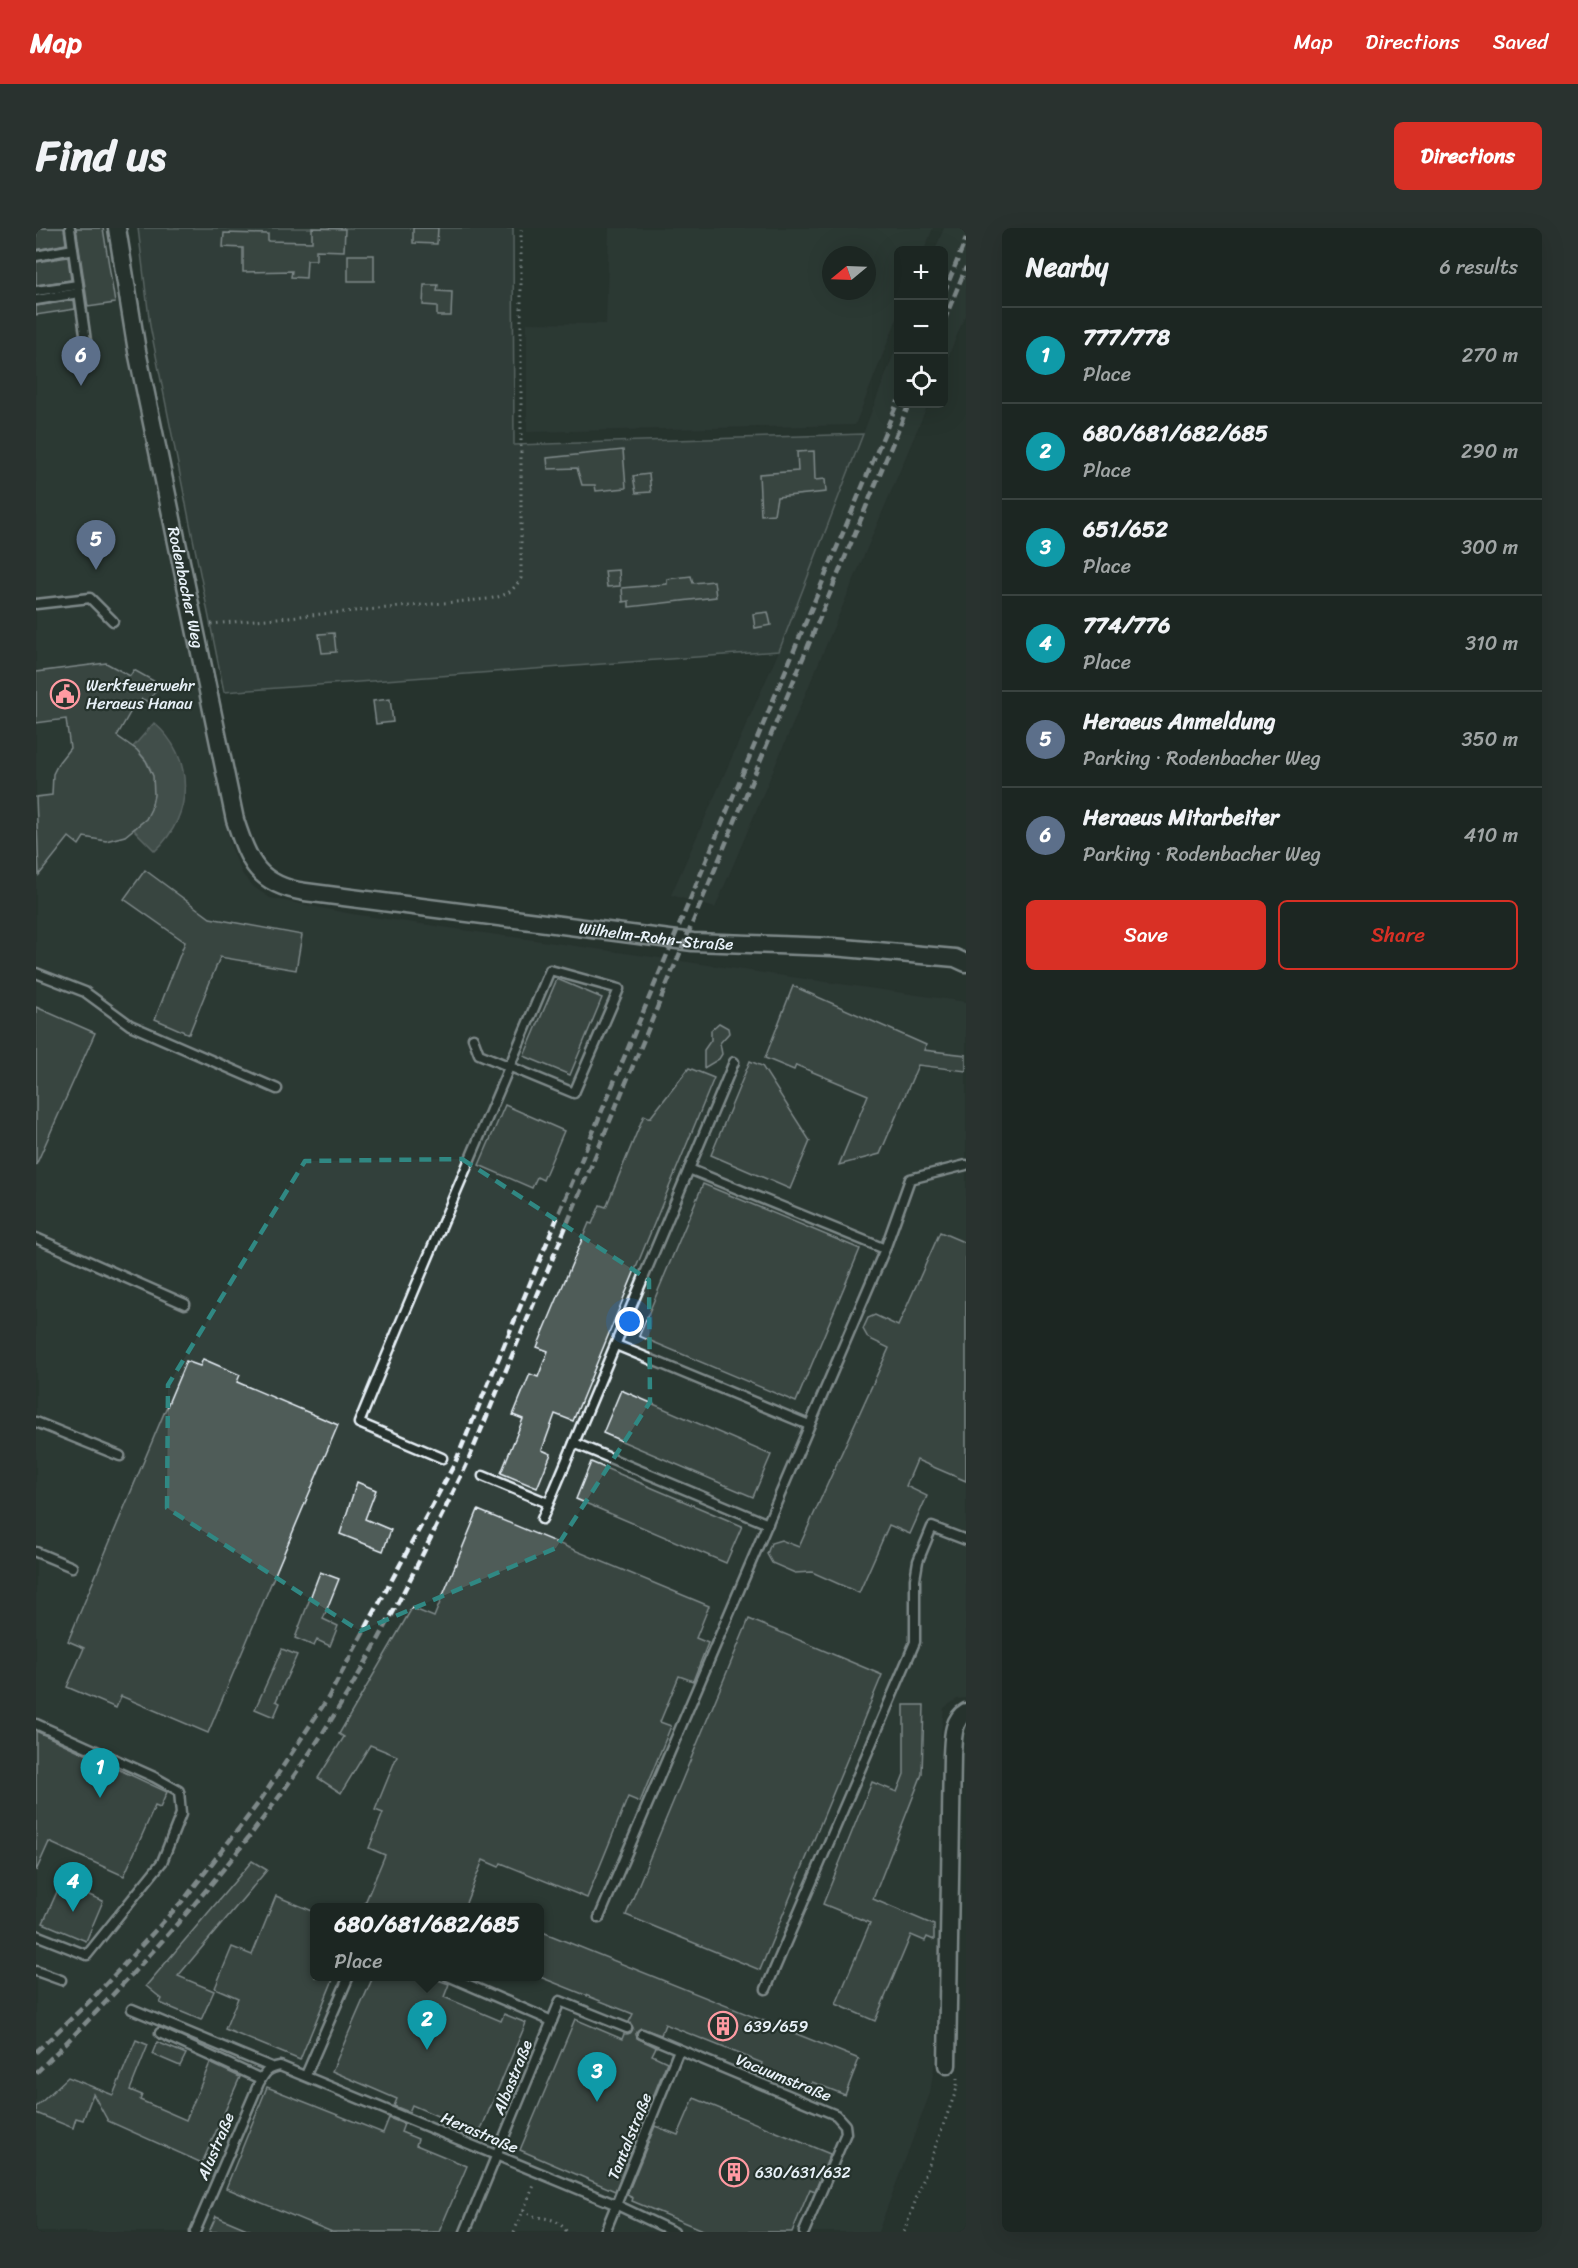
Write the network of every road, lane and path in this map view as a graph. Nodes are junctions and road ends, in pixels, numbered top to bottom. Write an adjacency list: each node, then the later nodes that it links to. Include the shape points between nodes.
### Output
1 (70, 228): 4 (lane)
2 (117, 228): 12 (street, Rodenbacher Weg, via 136,351)
3 (521, 228): 12 (path, via 522,578 516,586 509,594 488,599)
4 (73, 249): 5 (lane); 6 (lane)
5 (36, 256)
6 (79, 289): 7 (lane); 8 (lane); 9 (lane)
7 (36, 291)
8 (36, 300)
9 (86, 341)
10 (36, 604): 11 (lane, via 90,598)
11 (113, 621)
12 (194, 626): 13 (street, Rodenbacher Weg, via 236,820 253,864 265,878 285,889)
13 (358, 900): 14 (street, Wilhelm-Rohn-Straße, via 693,942 833,947)
14 (962, 959)
15 (36, 972): 19 (lane, via 85,992 130,1025)
16 (473, 1038): 18 (lane, via 479,1054)
17 (734, 1062): 21 (lane)
18 (510, 1067): 18 (lane, via 574,1093 619,989 550,970); 30 (lane, via 359,1423)
19 (277, 1089)
20 (966, 1165): 23 (lane, via 909,1179)
21 (689, 1169): 23 (lane); 25 (lane)
22 (36, 1238): 24 (lane)
23 (885, 1249): 27 (lane)
24 (185, 1304)
25 (616, 1345): 27 (lane); 28 (lane)
26 (36, 1422): 29 (lane)
27 (809, 1425): 34 (lane)
28 (574, 1443): 32 (lane); 34 (lane)
29 (120, 1456)
30 (442, 1458)
31 (483, 1476): 32 (lane)
32 (548, 1503): 33 (lane)
33 (542, 1519)
34 (768, 1524): 41 (lane)
35 (966, 1540): 47 (lane, via 932,1527 915,1579 915,1642)
36 (36, 1552): 37 (lane)
37 (72, 1567)
38 (966, 1712): 40 (street, via 960,1717 953,1741)
39 (36, 1724): 42 (lane, via 179,1791 181,1814 162,1862 87,1955)
40 (958, 1914): 54 (street)
41 (599, 1918)
42 (36, 1935)
43 (36, 1971): 44 (lane)
44 (61, 1980)
45 (347, 1981): 56 (lane)
46 (457, 1981): 49 (lane)
47 (766, 1989)
48 (132, 2009): 55 (lane, Herastraße)
49 (552, 2021): 50 (lane, Albastraße, via 560,2001); 57 (lane, Albastraße)
50 (627, 2028)
51 (160, 2033): 55 (lane)
52 (642, 2034): 53 (lane, Vacuumstraße)
53 (679, 2050): 59 (lane, Tantalstraße); 67 (lane, Vacuumstraße, via 836,2115 844,2125 846,2133)
54 (947, 2065): 68 (path, via 957,2068 957,2088)
55 (266, 2073): 56 (lane, Herastraße, via 280,2066); 61 (lane, Alustraße)
56 (306, 2075): 57 (lane, Herastraße)
57 (497, 2155): 58 (lane, Herastraße); 62 (lane, Albastraße)
58 (539, 2173): 59 (lane, Herastraße); 60 (path)
59 (617, 2205): 65 (lane, Tantalstraße); 66 (lane, Herastraße)
60 (523, 2210): 63 (path); 64 (path, via 531,2217 557,2220)
61 (195, 2232)
62 (465, 2232)
63 (514, 2232)
64 (567, 2232)
65 (605, 2232)
66 (675, 2232)
67 (804, 2232)
68 (904, 2232)

